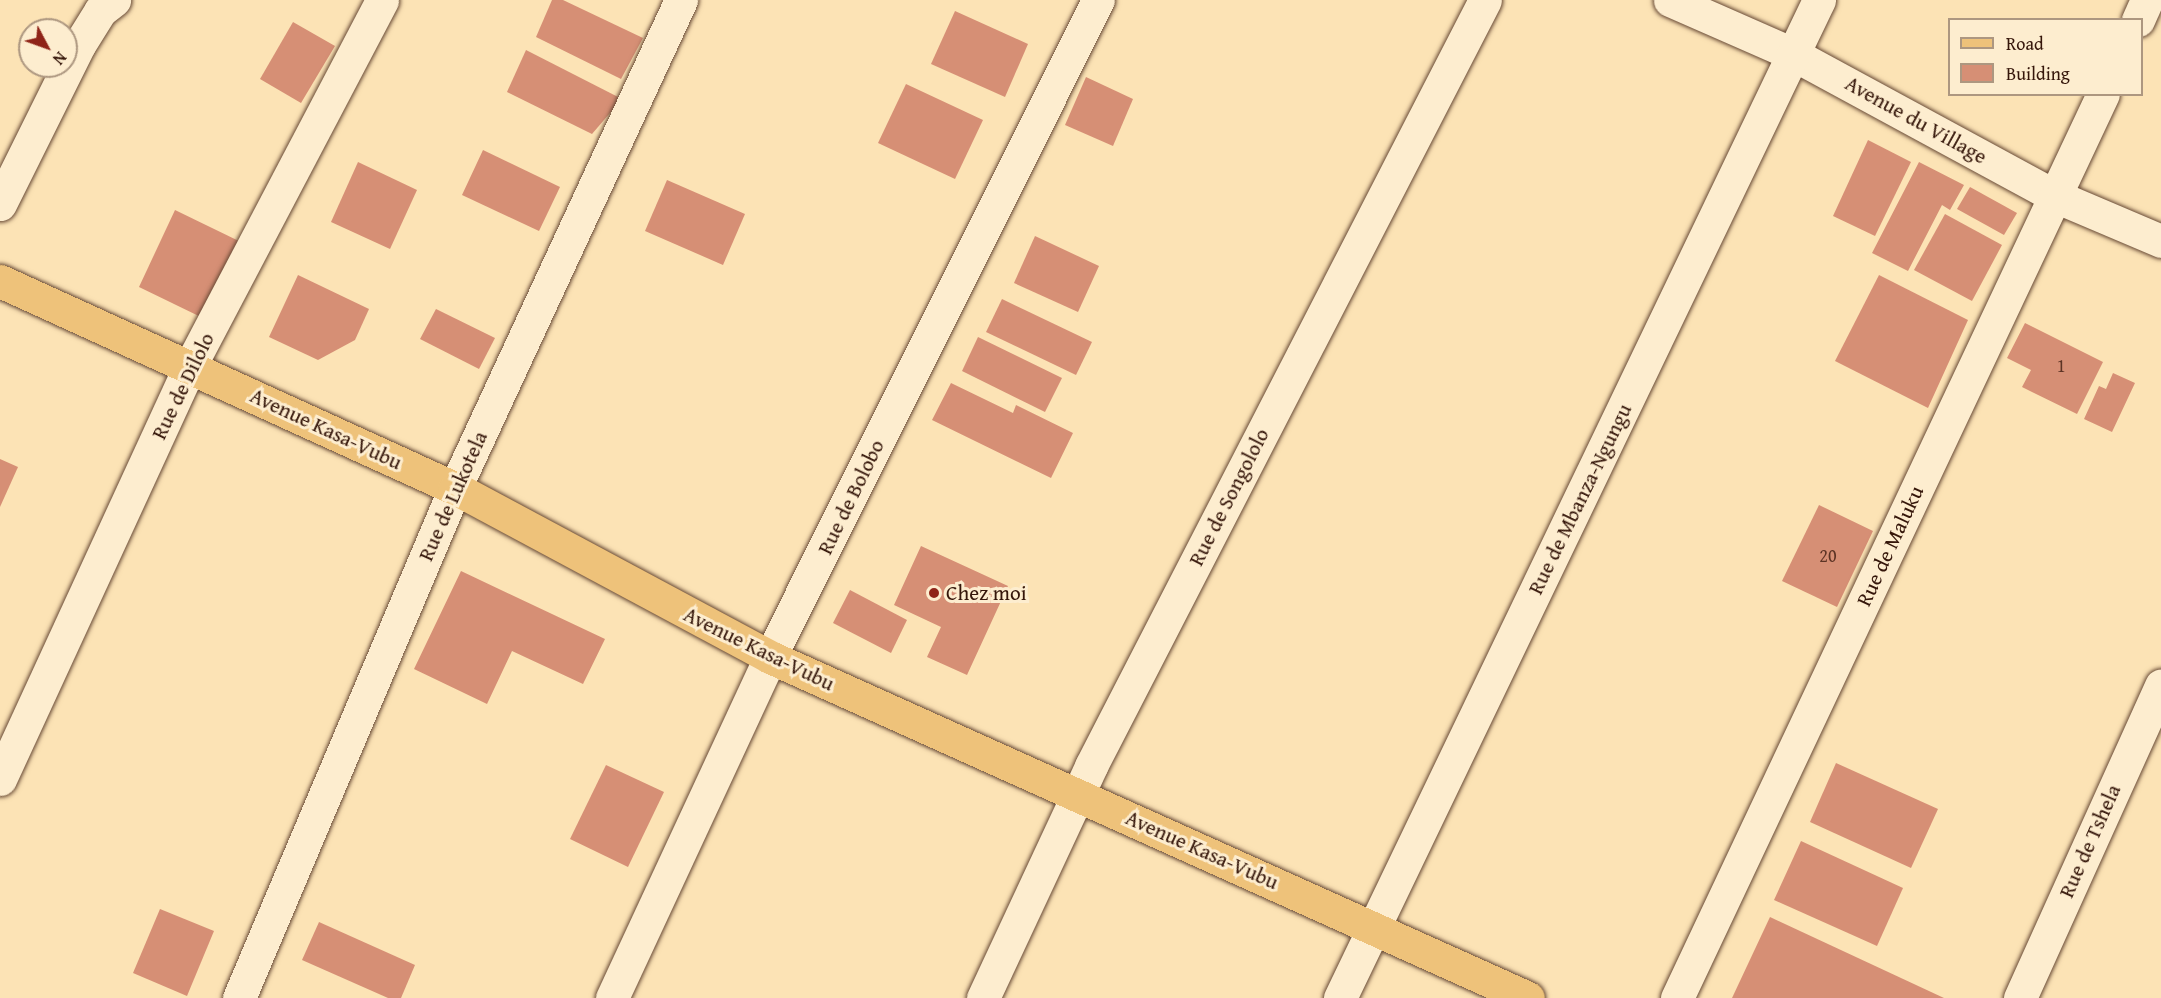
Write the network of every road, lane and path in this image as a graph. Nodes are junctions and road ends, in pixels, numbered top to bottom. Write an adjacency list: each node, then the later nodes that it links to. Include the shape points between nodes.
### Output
1 (114, 0): 13 (street, via 100,11 79,45)
2 (382, 0): 16 (street, Rue de Dilolo)
3 (681, 0): 17 (street, Rue de Lukotela)
4 (1098, 0): 18 (street, Rue de Bolobo)
5 (1485, 0): 21 (street, Rue de Songololo)
6 (1670, 0): 10 (street, Avenue du Village)
7 (1819, 0): 10 (street, Rue de Mbanza-Ngungu)
8 (2147, 0): 9 (street)
9 (2139, 18)
10 (1793, 54): 12 (street, Avenue du Village); 22 (street, Rue de Mbanza-Ngungu)
11 (2102, 96): 12 (street, Rue de Maluku)
12 (2055, 196): 14 (street, Avenue du Village); 28 (street, Rue de Maluku)
13 (0, 204)
14 (2161, 241)
15 (0, 281): 16 (main road, Avenue Kasa-Vubu)
16 (190, 366): 17 (main road, Avenue Kasa-Vubu); 20 (street, Rue de Dilolo)
17 (455, 488): 18 (main road, Avenue Kasa-Vubu); 23 (street, Rue de Lukotela)
18 (770, 657): 21 (main road, Avenue Kasa-Vubu); 24 (street, Rue de Bolobo)
19 (2161, 685): 29 (street, Rue de Tshela)
20 (0, 779)
21 (1078, 795): 22 (main road, Avenue Kasa-Vubu); 25 (street, Rue de Songololo)
22 (1374, 926): 26 (street, Rue de Mbanza-Ngungu); 27 (main road, Avenue Kasa-Vubu)
23 (239, 998)
24 (612, 998)
25 (983, 998)
26 (1340, 998)
27 (1528, 998)
28 (1677, 998)
29 (2019, 998)

